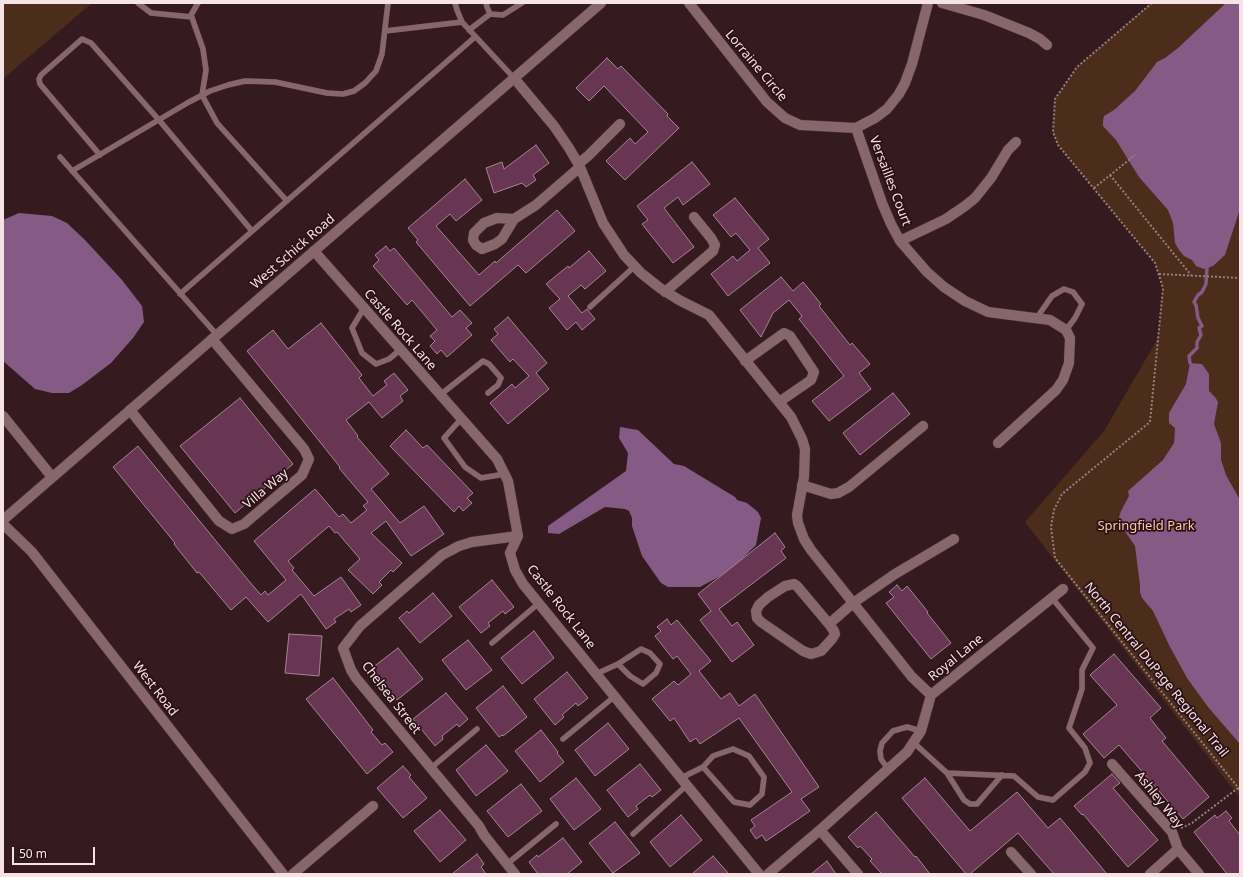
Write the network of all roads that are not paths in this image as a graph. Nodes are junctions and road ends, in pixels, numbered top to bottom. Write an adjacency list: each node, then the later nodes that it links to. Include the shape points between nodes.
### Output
1 (138, 3): 13 (lane, via 152,13)
2 (198, 3): 13 (lane)
3 (382, 3): 11 (lane)
4 (456, 3): 14 (lane)
5 (486, 3): 12 (lane)
6 (522, 3): 12 (lane, via 503,15)
7 (601, 3): 19 (street, West Schick Road)
8 (689, 3): 23 (street, Lorraine Circle, via 767,102 785,118 800,125)
9 (928, 3): 23 (street, via 906,82 887,109)
10 (942, 3): 18 (street, via 991,17 1029,33)
11 (387, 6): 16 (lane)
12 (490, 14): 15 (lane)
13 (192, 17): 20 (lane, via 203,49 206,70)
14 (462, 22): 15 (lane); 16 (lane)
15 (469, 30): 17 (lane)
16 (385, 31): 20 (lane, via 382,54 376,71 354,91 343,94 327,93 274,82 245,81)
17 (475, 37): 19 (lane); 29 (lane)
18 (1047, 45)
19 (514, 78): 27 (street, via 554,126); 34 (street, West Schick Road)
20 (202, 95): 21 (lane); 29 (lane, via 217,123)
21 (159, 120): 25 (lane); 25 (lane, via 91,43 82,39 39,79 40,84); 32 (lane)
22 (620, 124): 27 (street)
23 (856, 128): 33 (street, Versailles Court, via 882,203)
24 (1016, 142): 33 (street, via 975,198 946,219)
25 (100, 155): 28 (lane)
26 (60, 157): 28 (lane)
27 (579, 166): 31 (street, via 536,205); 35 (street, via 603,223 624,255)
28 (72, 171): 37 (lane)
29 (287, 201): 32 (lane)
30 (694, 217): 36 (street, via 711,238 715,245 714,251)
31 (514, 219)
32 (252, 231): 37 (lane)
33 (900, 241): 40 (street, Versailles Court, via 935,280 965,301 988,312)
34 (314, 251): 39 (street, Castle Rock Lane); 42 (street, West Schick Road)
35 (635, 266): 36 (street); 38 (lane)
36 (666, 292): 44 (street, via 709,315)
37 (180, 294): 42 (lane)
38 (590, 307)
39 (364, 308): 43 (street, Castle Rock Lane); 43 (lane, via 352,328 362,353 376,364 389,359)
40 (1036, 319): 41 (street, Versailles Court, via 1050,320); 41 (lane, via 1052,296 1064,289 1073,292 1082,304)
41 (1066, 330): 52 (street, via 1070,338 1069,363 1063,380 1056,390)
42 (215, 337): 48 (street, West Schick Road); 48 (street, Villa Way, via 304,449 310,459 302,475 244,524 232,529 220,521)
43 (400, 350): 46 (street, Castle Rock Lane)
44 (745, 361): 47 (street); 47 (street, via 784,333 790,336 814,372 811,380)
45 (488, 393): 46 (lane, via 498,385 501,378 483,361)
46 (440, 395): 50 (street, Castle Rock Lane)
47 (779, 402): 55 (street, via 791,417 806,449)
48 (130, 410): 54 (street, West Schick Road)
49 (3, 416): 54 (street)
50 (462, 419): 53 (street, Castle Rock Lane, via 497,459); 53 (lane, via 444,438 465,467 481,478)
51 (923, 426): 55 (street, via 849,487 838,493 831,494)
52 (998, 443)
53 (505, 474): 58 (street, Castle Rock Lane)
54 (52, 477): 56 (street, West Schick Road)
55 (802, 485): 63 (street, via 797,515 804,539)
56 (3, 520)
57 (3, 524): 88 (street, West Road, via 32,552)
58 (518, 536): 62 (street, Castle Rock Lane, via 510,554 512,564 523,584); 76 (street, Chelsea Street, via 472,542 442,555 360,626 343,648 356,678)
59 (954, 539): 63 (street)
60 (1063, 589): 61 (street, Royal Lane)
61 (1052, 598): 68 (street, Royal Lane); 79 (lane, via 1093,648 1082,670 1082,689 1069,728 1085,748 1090,763 1085,772 1053,800 1038,797 1014,776)
62 (539, 603): 65 (lane); 67 (street, Castle Rock Lane)
63 (853, 603): 64 (street); 68 (street, via 912,677)
64 (829, 624): 64 (street, via 794,584 785,586 768,597 756,612 760,622 811,654 821,651 832,639 835,634)
65 (492, 643)
66 (618, 664): 66 (lane, via 641,649 650,653 660,664 656,673 643,684); 67 (lane)
67 (596, 674): 69 (street, Castle Rock Lane)
68 (931, 695): 71 (street, Royal Lane)
69 (615, 696): 72 (lane); 80 (street, Castle Rock Lane)
70 (477, 729): 76 (lane)
71 (920, 731): 73 (street, Royal Lane); 77 (lane, via 907,727 893,731 882,743 881,759)
72 (563, 739)
73 (914, 743): 77 (street, Royal Lane); 78 (lane)
74 (1112, 764): 85 (street, Ashley Way, via 1172,832)
75 (703, 767): 75 (lane, via 713,756 733,749 749,756 764,778 762,794 750,805 734,802); 80 (lane)
76 (430, 768): 87 (street, Chelsea Street)
77 (888, 769): 83 (street, Royal Lane)
78 (947, 773): 79 (lane); 79 (lane, via 964,800 970,804 977,804)
79 (1002, 775)
80 (684, 782): 84 (lane); 91 (street, Castle Rock Lane)
81 (373, 806): 89 (street)
82 (556, 824): 87 (lane)
83 (820, 830): 92 (street, Royal Lane); 93 (street)
84 (633, 834)
85 (1178, 849): 95 (street); 96 (street, Ashley Way)
86 (1011, 852): 94 (street)
87 (507, 864): 90 (street, Chelsea Street)
88 (283, 874)
89 (293, 874)
90 (515, 874)
91 (759, 874)
92 (768, 874)
93 (858, 874)
94 (1031, 874)
95 (1150, 874)
96 (1199, 874)

